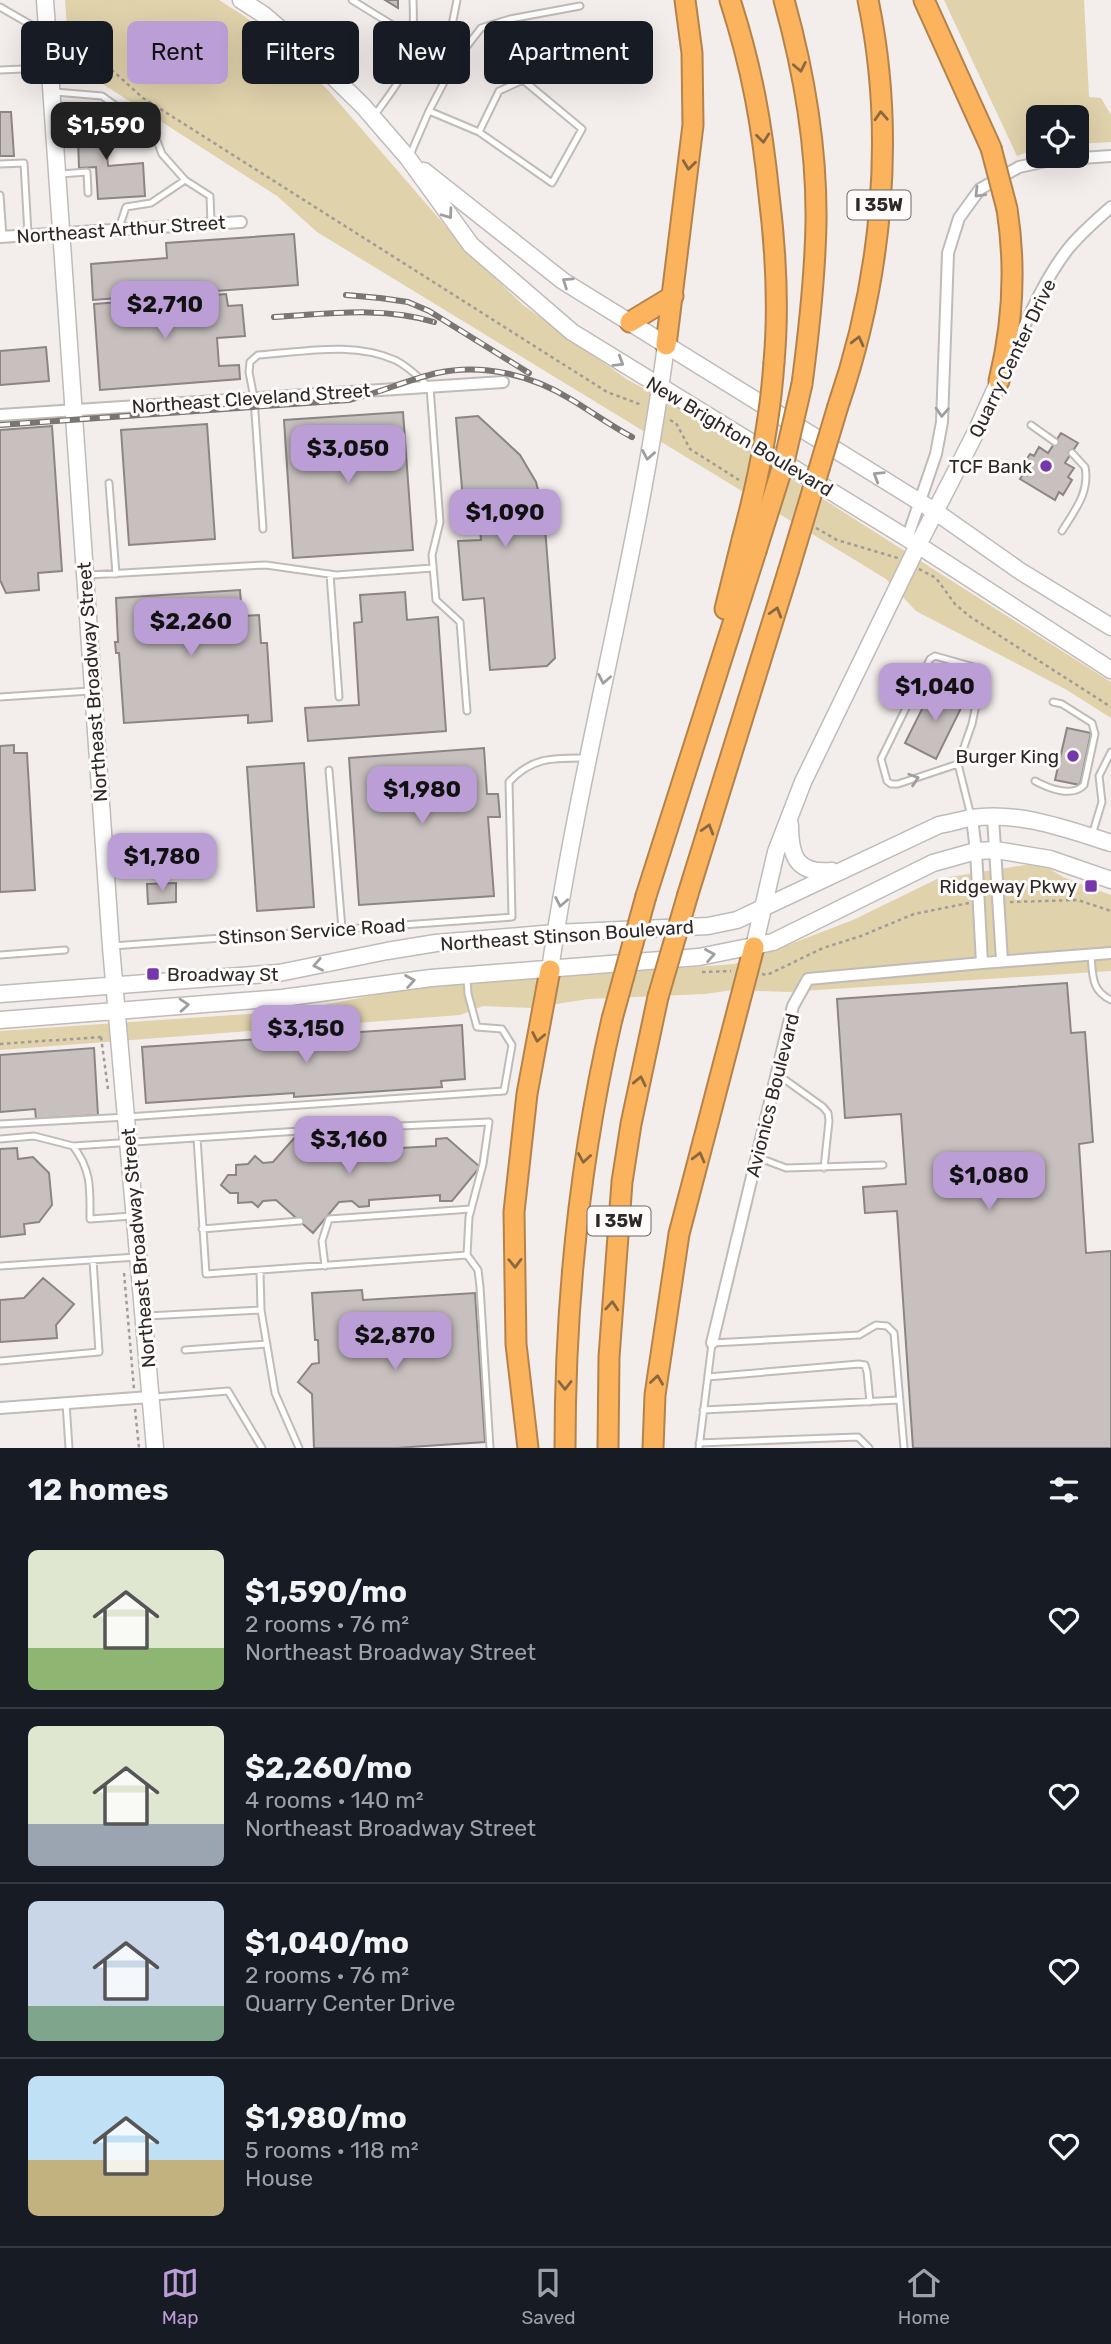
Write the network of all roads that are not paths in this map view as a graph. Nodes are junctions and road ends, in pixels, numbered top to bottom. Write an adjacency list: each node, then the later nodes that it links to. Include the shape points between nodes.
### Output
1 (45, 0): 14 (main road, Northeast Broadway Street)
2 (241, 0): 26 (main road, New Brighton Boulevard, via 316,59)
3 (352, 0): 15 (lane)
4 (413, 0): 16 (lane)
5 (457, 0): 17 (lane)
6 (685, 0): 42 (highway, one-way to 42, via 692,53 693,125)
7 (730, 0): 61 (highway, one-way to 61, bridge, via 761,122 778,286 771,400)
8 (785, 0): 61 (highway, I 35W, one-way to 61, bridge, via 805,97 813,167 812,307 802,384 784,462)
9 (868, 0): 148 (highway, I 35W, one-way to 9, bridge, via 609,1357 622,1181 658,997 865,310 880,201 880,103)
10 (923, 0): 46 (highway, bridge, via 991,148 1007,209 1013,294)
11 (580, 5): 18 (lane, via 481,28)
12 (0, 7): 13 (lane)
13 (24, 21)
14 (46, 21)
15 (386, 21)
16 (414, 21)
17 (453, 21)
18 (470, 42)
19 (21, 69): 20 (lane)
20 (0, 70)
21 (51, 84): 24 (main road, Northeast Broadway Street)
22 (396, 84): 26 (lane)
23 (443, 84): 25 (lane)
24 (51, 92): 31 (main road, Northeast Broadway Street); 32 (lane, via 102,96 154,133 162,154)
25 (429, 111): 27 (lane); 29 (lane)
26 (373, 118): 29 (main road, New Brighton Boulevard)
27 (479, 132): 27 (lane, via 552,183 582,129 523,80 499,91)
28 (1111, 156): 56 (street, Quarry Center Drive, one-way to 56, via 1019,167 980,188 959,218 948,253 942,422)
29 (408, 158): 43 (main road, New Brighton Boulevard, one-way to 29, via 563,281); 48 (main road, New Brighton Boulevard, one-way to 48, via 471,245 572,332)
30 (0, 164): 40 (lane, via 23,163)
31 (57, 174): 33 (lane, via 87,172); 39 (main road, Northeast Broadway Street)
32 (185, 180): 37 (lane, via 210,196); 38 (lane, via 151,203 126,207)
33 (88, 193)
34 (0, 195): 41 (lane)
35 (1111, 207): 46 (street, Quarry Center Drive, via 1067,251)
36 (242, 222): 37 (street, Northeast Arthur Street)
37 (211, 223): 38 (street, Northeast Arthur Street)
38 (119, 228): 39 (street, Northeast Arthur Street)
39 (61, 233): 40 (street, Northeast Arthur Street); 50 (main road, Northeast Broadway Street)
40 (28, 235): 41 (street, Northeast Arthur Street)
41 (1, 237)
42 (673, 296): 43 (highway); 44 (highway)
43 (630, 322): 44 (main road, New Brighton Boulevard)
44 (666, 345): 48 (main road); 56 (main road, New Brighton Boulevard, one-way to 44)
45 (503, 382): 47 (street, Northeast Cleveland Street)
46 (999, 382): 57 (main road, Quarry Center Drive)
47 (430, 387): 49 (street, Northeast Cleveland Street); 49 (lane, via 396,360 365,350 322,350 258,355 250,362 249,372); 62 (lane, via 440,522)
48 (660, 388): 60 (main road, New Brighton Boulevard); 74 (main road, one-way to 74)
49 (254, 398): 50 (street, Northeast Cleveland Street); 58 (lane)
50 (74, 410): 51 (street, Northeast Cleveland Street); 65 (main road, Northeast Broadway Street)
51 (0, 415)
52 (1031, 425): 53 (lane)
53 (1055, 442)
54 (1072, 453): 59 (lane, via 1085,467 1086,488)
55 (109, 483): 63 (lane)
56 (921, 502): 57 (main road, New Brighton Boulevard); 60 (street, Quarry Center Drive)
57 (936, 512): 60 (main road, Quarry Center Drive); 66 (main road, New Brighton Boulevard)
58 (263, 529)
59 (1062, 531)
60 (912, 542): 67 (main road, New Brighton Boulevard); 78 (main road, Quarry Center Drive)
61 (749, 546): 147 (highway, I 35W, one-way to 147, bridge, via 612,1019 590,1126 570,1281)
62 (433, 568): 64 (lane); 72 (lane, via 436,600 460,622)
63 (116, 574): 64 (lane, via 266,565); 65 (lane)
64 (330, 574): 70 (lane)
65 (85, 576): 68 (main road, Northeast Broadway Street)
66 (1111, 627)
67 (1111, 670)
68 (93, 691): 69 (lane); 90 (main road, Northeast Broadway Street)
69 (0, 697)
70 (339, 697)
71 (1053, 702): 77 (lane, via 1092,723 1095,734 1084,785 1071,792)
72 (467, 711)
73 (1111, 752): 81 (lane, via 1099,776 1102,802)
74 (588, 758): 88 (lane, Stinson Service Road, via 538,760 509,782 512,917); 89 (main road, one-way to 89)
75 (958, 764): 75 (lane, one-way to 75, via 972,724 980,673 935,656 881,759 891,784); 80 (lane)
76 (329, 770): 88 (lane)
77 (1035, 781)
78 (790, 814): 85 (main road, via 790,844 796,859 817,872); 87 (main road, Quarry Center Drive)
79 (993, 817): 80 (main road, Northeast Stinson Boulevard); 81 (main road, Northeast Stinson Boulevard, via 1045,822); 83 (street)
80 (972, 818): 84 (street); 85 (main road, Northeast Stinson Boulevard, via 939,825)
81 (1091, 837): 82 (main road, Northeast Stinson Boulevard)
82 (1111, 844)
83 (996, 850): 84 (main road, Northeast Stinson Boulevard); 86 (main road, Northeast Stinson Boulevard, via 1050,859); 96 (street)
84 (976, 851): 91 (main road, Northeast Stinson Boulevard, via 933,863 773,942); 97 (street)
85 (842, 870): 87 (main road, Northeast Stinson Boulevard)
86 (1111, 880)
87 (763, 909): 89 (main road, Northeast Stinson Boulevard, via 708,926); 91 (main road, Quarry Center Drive)
88 (342, 929): 90 (lane, Stinson Service Road)
89 (555, 933): 98 (main road); 100 (main road, Northeast Stinson Boulevard, one-way to 100, via 424,945 279,973)
90 (111, 947): 100 (main road, Northeast Broadway Street)
91 (754, 947): 98 (main road, Northeast Stinson Boulevard, one-way to 91, via 699,957); 149 (highway, one-way to 91, via 655,1395 678,1234)
92 (65, 950): 94 (lane)
93 (1111, 953): 95 (street, Avionics Boulevard)
94 (0, 955)
95 (1091, 955): 96 (street, Avionics Boulevard); 102 (lane, via 1094,982 1100,995)
96 (1002, 961): 97 (street, Avionics Boulevard)
97 (982, 963): 105 (street, Avionics Boulevard, via 808,979 793,1006)
98 (550, 970): 99 (main road, Northeast Stinson Boulevard); 146 (highway, one-way to 146, via 527,1094 514,1212 516,1344)
99 (467, 976): 103 (main road, Northeast Stinson Boulevard, one-way to 99, via 282,998); 106 (lane, via 477,1027 502,1030 512,1045 504,1091)
100 (114, 986): 101 (main road, Northeast Stinson Boulevard); 103 (main road, Northeast Broadway Street)
101 (0, 993)
102 (1111, 1000)
103 (116, 1011): 104 (main road, Northeast Stinson Boulevard); 106 (main road, Northeast Broadway Street)
104 (0, 1020)
105 (777, 1074): 114 (street, Avionics Boulevard); 116 (lane, via 828,1113)
106 (127, 1117): 107 (lane); 112 (main road, Northeast Broadway Street)
107 (0, 1124)
108 (311, 1130): 117 (lane, via 489,1122)
109 (300, 1131): 110 (lane)
110 (197, 1138): 112 (lane); 120 (lane)
111 (0, 1139): 113 (lane, via 34,1136)
112 (129, 1144): 113 (lane); 118 (main road, Northeast Broadway Street)
113 (73, 1146): 118 (lane, via 89,1175 90,1219)
114 (757, 1157): 116 (lane, via 786,1168); 129 (street, Avionics Boulevard)
115 (883, 1165): 116 (lane)
116 (824, 1168)
117 (471, 1209): 121 (lane); 125 (lane, via 327,1219 322,1241)
118 (136, 1216): 122 (main road, Northeast Broadway Street)
119 (300, 1221): 120 (lane)
120 (202, 1229): 126 (lane, via 206,1274)
121 (467, 1255): 125 (lane); 145 (lane, via 478,1270)
122 (139, 1257): 123 (lane); 128 (main road, Northeast Broadway Street)
123 (93, 1260): 124 (lane); 132 (lane, via 99,1352)
124 (0, 1266)
125 (325, 1266): 126 (lane)
126 (260, 1270): 127 (lane)
127 (261, 1310): 128 (lane); 130 (lane)
128 (144, 1316): 134 (main road, Northeast Broadway Street)
129 (712, 1343): 133 (lane); 135 (lane, via 859,1335 876,1325 887,1326 894,1333)
130 (267, 1344): 131 (lane); 144 (lane, via 275,1393)
131 (186, 1350)
132 (0, 1361)
133 (708, 1377): 136 (lane, via 859,1364 865,1365); 139 (lane)
134 (150, 1397): 137 (street); 142 (main road, Northeast Broadway Street); 143 (lane, via 228,1391)
135 (899, 1400): 136 (lane); 151 (lane)
136 (870, 1402): 139 (lane)
137 (66, 1403): 138 (street); 141 (lane)
138 (0, 1408)
139 (703, 1410): 140 (lane)
140 (699, 1446): 150 (lane, via 858,1437)
141 (69, 1448)
142 (155, 1448)
143 (262, 1448)
144 (299, 1448)
145 (490, 1448)
146 (528, 1448)
147 (565, 1448)
148 (608, 1448)
149 (653, 1448)
150 (869, 1448)
151 (904, 1448)

